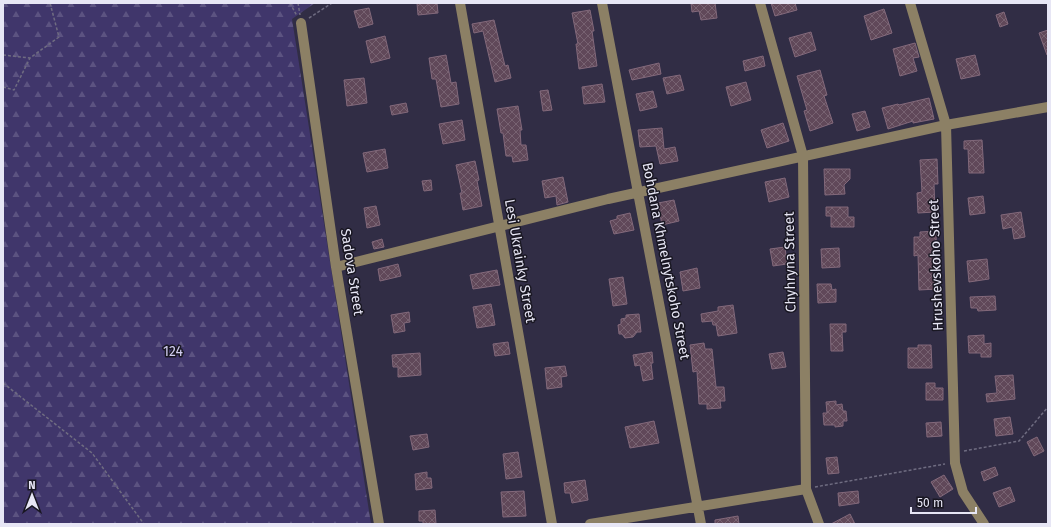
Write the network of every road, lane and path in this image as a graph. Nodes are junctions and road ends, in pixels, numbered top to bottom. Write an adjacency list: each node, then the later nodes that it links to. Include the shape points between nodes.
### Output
1 (50, 3): 11 (path, via 59,37)
2 (290, 3): 9 (path)
3 (298, 3): 9 (path)
4 (332, 3): 9 (path)
5 (460, 3): 17 (street, Lesi Ukrainky Street)
6 (602, 3): 16 (street, Bohdana Khmelnytskoho Street)
7 (760, 3): 15 (street, Chyhryna Street)
8 (910, 3): 14 (street, Hrushevskoho Street)
9 (301, 23): 18 (street, Sadova Street)
10 (3, 55): 11 (path)
11 (30, 58): 12 (path, via 14,90)
12 (3, 87)
13 (1048, 107): 14 (street)
14 (946, 125): 15 (street); 21 (street, Hrushevskoho Street)
15 (804, 156): 16 (street); 22 (street, Chyhryna Street)
16 (638, 192): 17 (street); 23 (street, Bohdana Khmelnytskoho Street)
17 (500, 225): 18 (street); 26 (street, Lesi Ukrainky Street)
18 (336, 267): 25 (street, Sadova Street)
19 (3, 383): 24 (path, via 92,453)
20 (1048, 407): 21 (path, via 1019,440)
21 (955, 458): 22 (path); 30 (street, Hrushevskoho Street, via 963,492)
22 (806, 489): 23 (street); 29 (street, Chyhryna Street)
23 (698, 507): 27 (street); 28 (street, Bohdana Khmelnytskoho Street)
24 (144, 524)
25 (379, 524)
26 (552, 524)
27 (590, 524)
28 (701, 524)
29 (819, 524)
30 (984, 524)

